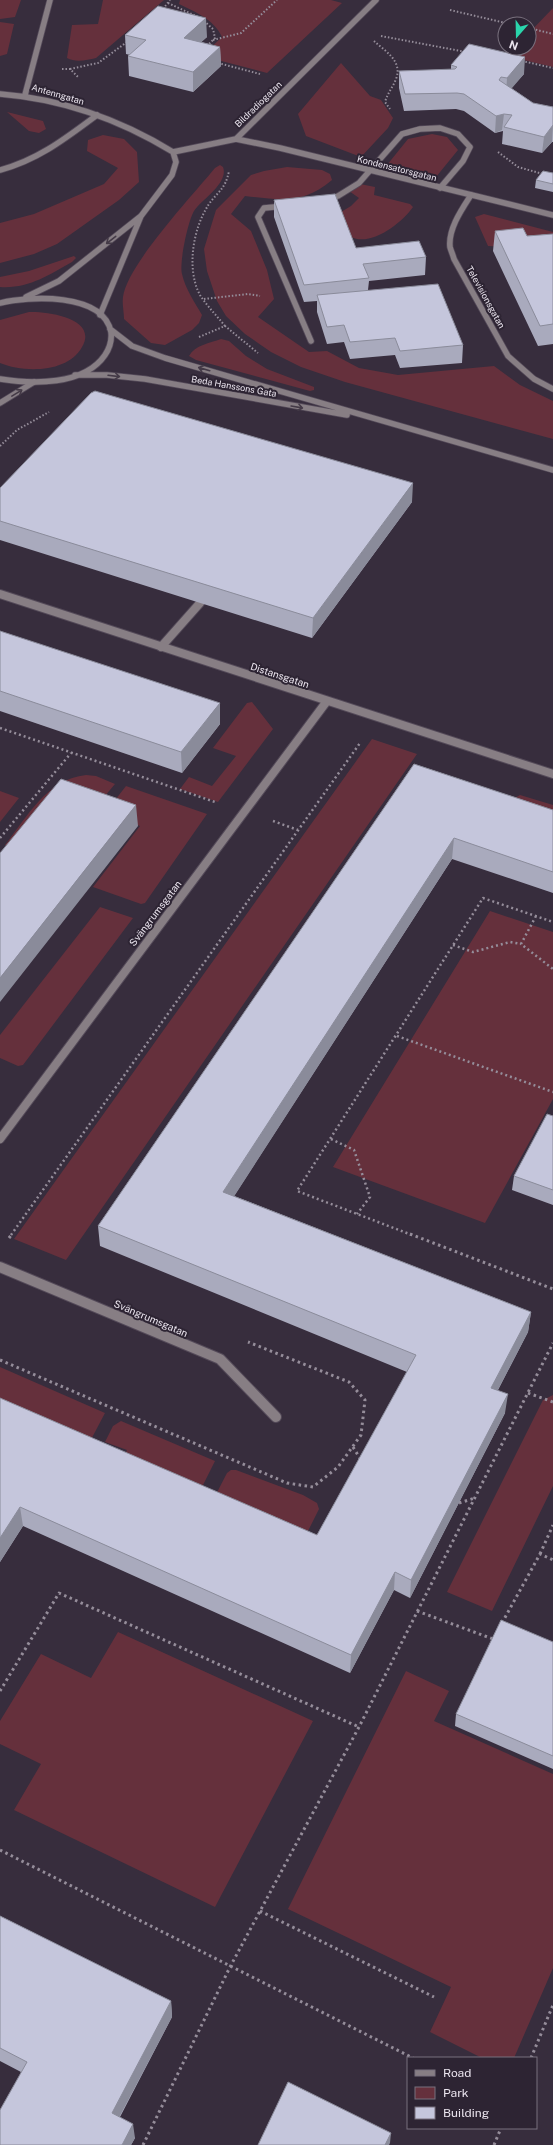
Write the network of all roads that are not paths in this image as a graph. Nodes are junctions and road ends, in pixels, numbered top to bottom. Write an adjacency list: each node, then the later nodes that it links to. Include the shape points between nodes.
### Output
1 (50, 0): 4 (street, Antenngatan)
2 (376, 0): 6 (street, Bildradiogatan)
3 (0, 94): 4 (street)
4 (25, 95): 5 (street, Antenngatan, via 63,102)
5 (97, 115): 7 (street, Antenngatan, via 147,135); 8 (street, via 40,155 12,168)
6 (236, 139): 7 (street, Bildradiogatan); 9 (street, Kondensatorsgatan)
7 (173, 152): 14 (street, via 176,162 172,175)
8 (0, 170)
9 (370, 170): 10 (street, Kondensatorsgatan); 10 (street, via 402,134 412,129 427,128 458,134 467,140 470,148); 12 (street, via 354,187 338,198)
10 (440, 188): 11 (street, Kondensatorsgatan)
11 (471, 195): 15 (street, Kondensatorsgatan); 24 (street, Televisionsgatan, via 460,211 450,246 454,259 508,356 534,379)
12 (317, 201)
13 (289, 205): 20 (street, via 264,208 258,217)
14 (141, 216): 16 (street, one-way to 16, via 59,281); 18 (street)
15 (553, 216)
16 (26, 297): 17 (street, Beda Hanssons Gata); 18 (street, Beda Hanssons Gata, via 72,301)
17 (1, 302)
18 (100, 315): 19 (street, Beda Hanssons Gata)
19 (110, 329): 21 (street, Beda Hanssons Gata, via 111,341 107,353 90,368); 26 (street, Beda Hanssons Gata, one-way to 19, via 165,358 132,346)
20 (311, 341)
21 (75, 375): 23 (street, Beda Hanssons Gata); 26 (street, Beda Hanssons Gata, one-way to 26, via 107,375 145,380)
22 (0, 378): 23 (street, Beda Hanssons Gata)
23 (34, 382): 25 (street, one-way to 23)
24 (553, 389)
25 (0, 403)
26 (389, 423): 27 (street, Beda Hanssons Gata)
27 (553, 470)
28 (0, 594): 30 (street, Distansgatan)
29 (200, 603): 30 (street)
30 (161, 647): 31 (street, Distansgatan)
31 (327, 701): 32 (street, Distansgatan); 33 (street, Svängrumsgatan)
32 (553, 774)
33 (0, 1139)
34 (0, 1267): 35 (street, Svängrumsgatan, via 220,1359)
35 (276, 1417)

